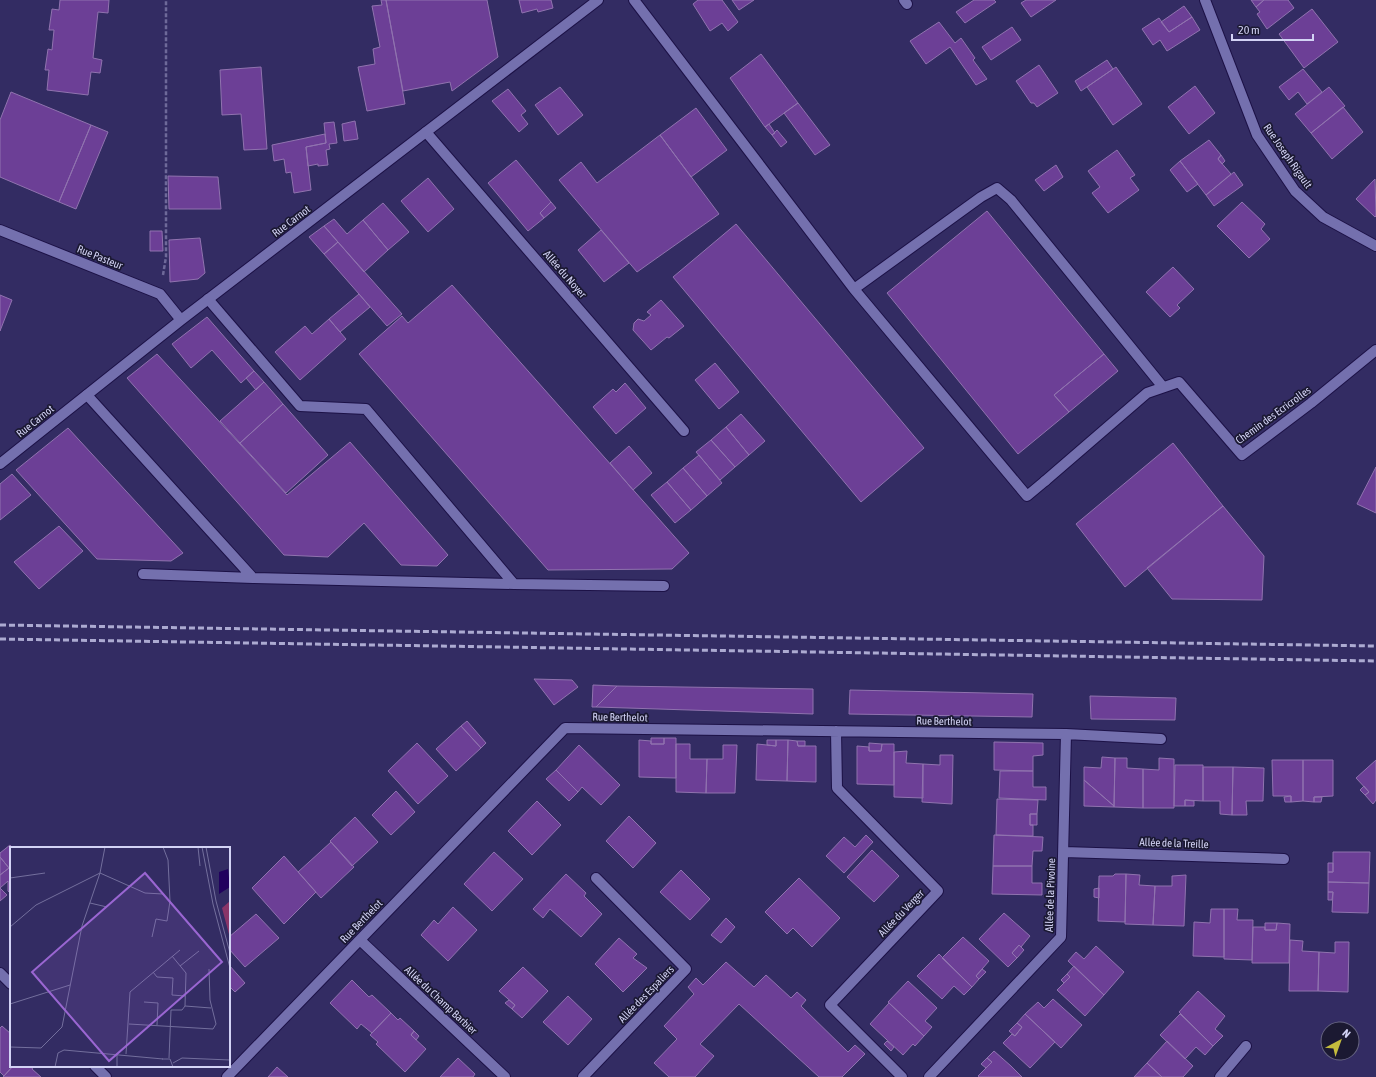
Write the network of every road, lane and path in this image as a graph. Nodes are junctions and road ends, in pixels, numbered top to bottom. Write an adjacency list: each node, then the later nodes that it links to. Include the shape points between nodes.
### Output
1 (166, 0): 9 (path, via 166,257)
2 (598, 0): 5 (street, Rue Carnot)
3 (634, 0): 8 (street)
4 (1205, 0): 7 (street, Rue Joseph Rigault, via 1257,135 1295,191 1323,218)
5 (426, 132): 10 (street, Rue Carnot); 15 (street, Allée du Noyer)
6 (0, 230): 9 (street, Rue Pasteur)
7 (1376, 246)
8 (854, 289): 13 (street, via 997,188 1011,200); 13 (street, Chemin des Ecricrolles, via 1027,496 1147,393)
9 (160, 294): 11 (street, Rue Pasteur)
10 (208, 299): 11 (street, Rue Carnot); 19 (street, via 300,406 366,409)
11 (181, 320): 14 (street, Rue Carnot)
12 (1376, 350): 13 (street, Chemin des Ecricrolles, via 1242,455 1179,382)
13 (1163, 387)
14 (87, 395): 16 (street, Rue Carnot); 18 (street)
15 (684, 431)
16 (0, 464)
17 (143, 574): 18 (street)
18 (253, 578): 19 (street)
19 (514, 584): 20 (street)
20 (664, 586)
21 (836, 732): 22 (street, Rue Berthelot); 27 (street, Rue Berthelot, via 565,728); 34 (street, Allée du Verger, via 837,788 938,891 830,1005)
22 (1066, 734): 23 (street, Rue Berthelot); 24 (street, Allée de la Pivoine)
23 (1161, 739)
24 (1064, 852): 25 (street, Allée de la Treille); 35 (street, Allée de la Pivoine, via 1061,937)
25 (1284, 859)
26 (596, 878): 33 (street, Allée des Espaliers, via 686,969)
27 (360, 940): 31 (street, Rue Berthelot); 32 (street, Allée du Champ Barbier)
28 (0, 973): 29 (street)
29 (10, 983)
30 (1246, 1046): 36 (street)
31 (227, 1077)
32 (505, 1077)
33 (583, 1077)
34 (902, 1077)
35 (929, 1077)
36 (1220, 1077)

